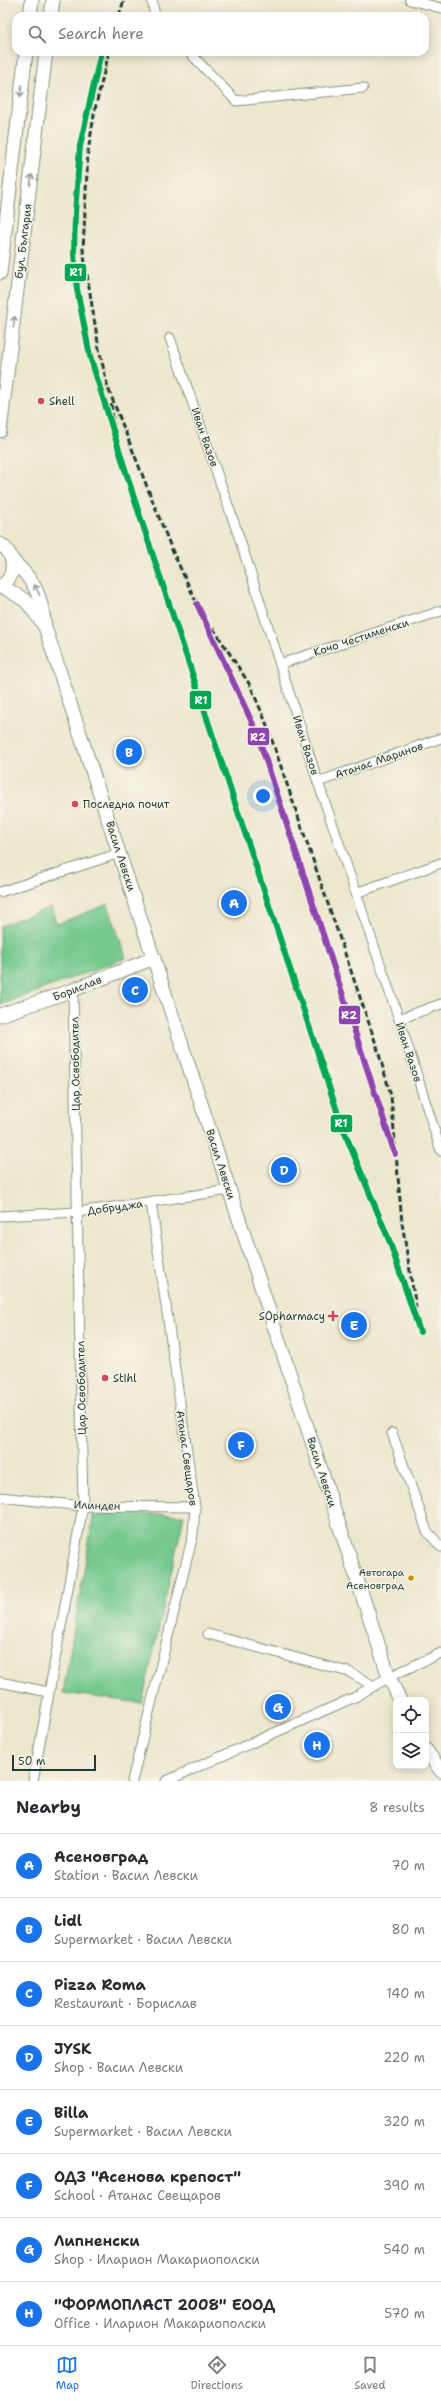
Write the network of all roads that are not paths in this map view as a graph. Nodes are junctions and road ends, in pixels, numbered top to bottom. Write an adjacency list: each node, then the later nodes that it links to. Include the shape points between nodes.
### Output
1 (32, 0): 6 (main road)
2 (52, 0): 7 (main road)
3 (152, 0): 8 (street)
4 (410, 0): 5 (street)
5 (441, 8)
6 (30, 12)
7 (51, 12)
8 (154, 12)
9 (26, 56): 13 (main road, бул. България, one-way to 13)
10 (46, 56): 15 (main road, бул. България, one-way to 10)
11 (193, 56): 12 (street, via 236,101)
12 (363, 88)
13 (0, 273)
14 (170, 338): 21 (street, Иван Вазов)
15 (0, 431)
16 (0, 544): 17 (main road, Васил Левски, via 10,553)
17 (12, 560): 18 (main road, via 11,575); 20 (main road, Васил Левски, one-way to 17, via 42,601 37,588 29,576)
18 (1, 586): 20 (main road, Васил Левски, via 26,601)
19 (441, 611): 21 (street, Кочо Честименски)
20 (45, 627): 24 (main road, Васил Левски)
21 (280, 664): 23 (street, Иван Вазов)
22 (441, 738): 23 (street, Атанас Маринов)
23 (318, 782): 27 (street, Иван Вазов)
24 (120, 853): 26 (street); 28 (main road, Васил Левски)
25 (441, 863): 27 (street)
26 (0, 892)
27 (356, 893): 32 (street, Иван Вазов)
28 (154, 958): 29 (main road, Борислав); 34 (main road, Васил Левски)
29 (73, 990): 31 (main road, Борислав); 36 (street, Цар Освободител)
30 (441, 1004): 32 (street)
31 (0, 1015)
32 (399, 1019): 33 (street, Иван Вазов)
33 (441, 1151)
34 (230, 1190): 35 (street, Добруджа); 45 (main road, Васил Левски)
35 (151, 1202): 36 (street, Добруджа); 41 (street, Атанас Свещаров)
36 (78, 1212): 37 (street, Добруджа); 40 (street, Цар Освободител)
37 (0, 1216)
38 (392, 1433): 42 (street, via 427,1530)
39 (0, 1497): 40 (street, Илинден)
40 (83, 1506): 41 (street, Илинден); 48 (street, Цар Освободител)
41 (195, 1507): 53 (street, Атанас Свещаров, via 193,1534)
42 (441, 1547)
43 (208, 1634): 47 (street, via 349,1672)
44 (441, 1653): 45 (street)
45 (390, 1677): 47 (street); 49 (main road, Васил Левски)
46 (0, 1682): 48 (street)
47 (374, 1686): 54 (street)
48 (48, 1692): 52 (street, Цар Освободител)
49 (399, 1697)
50 (429, 1754): 51 (main road)
51 (441, 1771)
52 (33, 1781)
53 (132, 1781)
54 (166, 1781)

